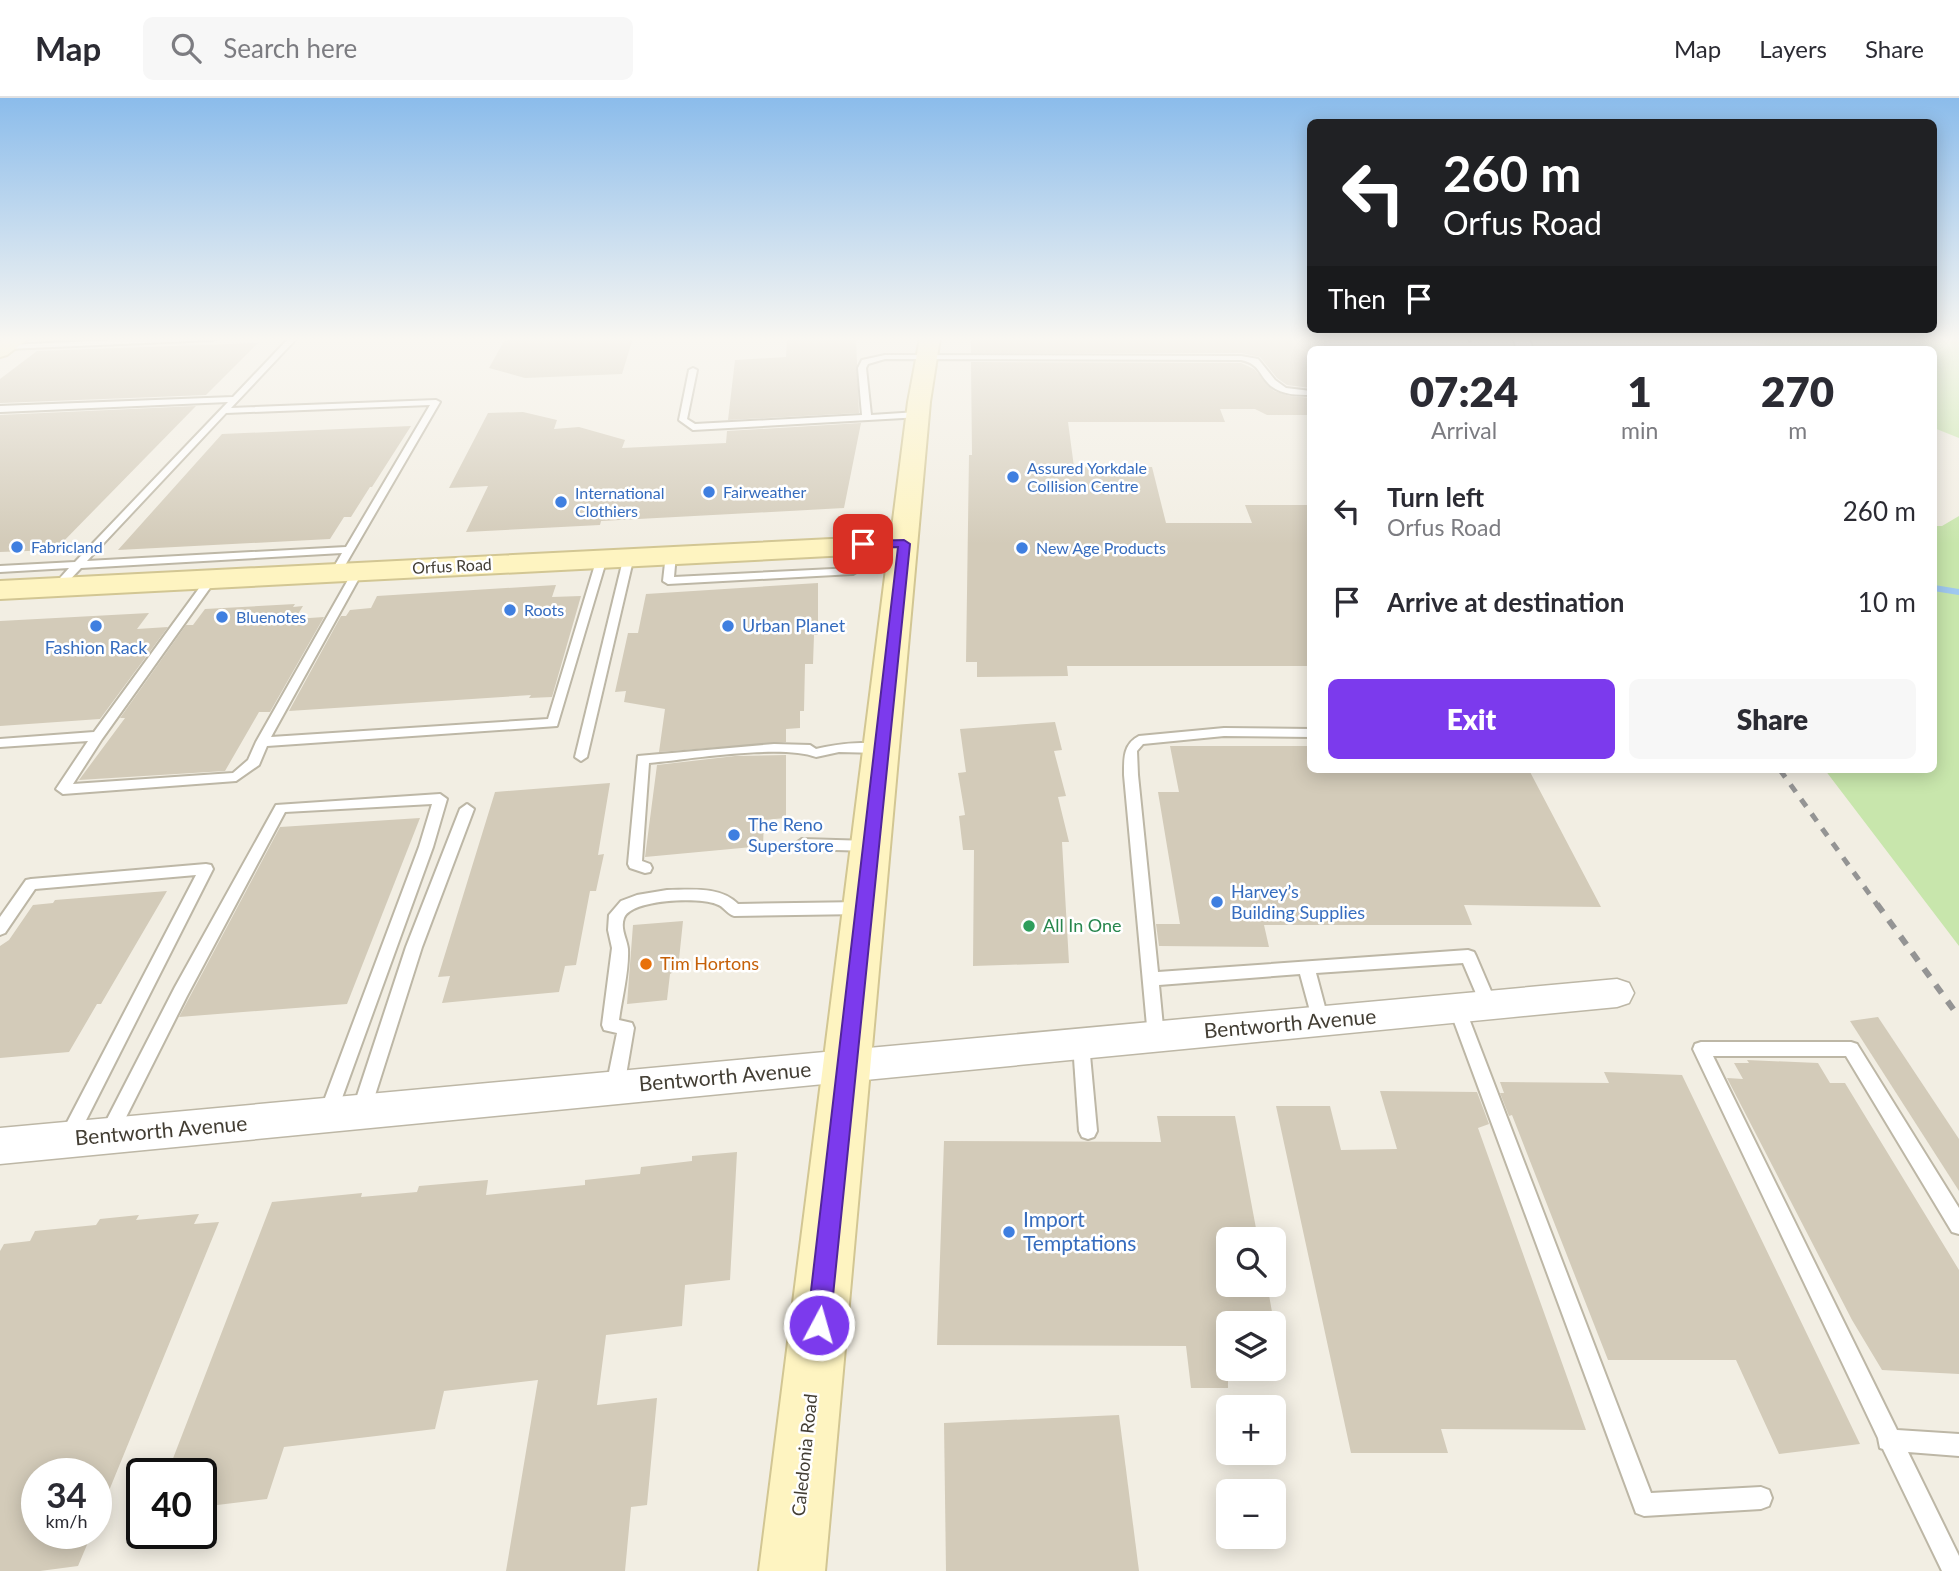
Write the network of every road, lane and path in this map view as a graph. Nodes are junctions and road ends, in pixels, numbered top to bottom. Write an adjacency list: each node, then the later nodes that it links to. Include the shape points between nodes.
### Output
1 (53, 407): 8 (lane)
2 (228, 407): 9 (lane)
3 (324, 407): 9 (lane)
4 (433, 407): 16 (lane)
5 (686, 407): 11 (lane, via 683,421 693,427)
6 (866, 407): 11 (lane)
7 (919, 407): 10 (street, Caledonia Road)
8 (0, 409)
9 (224, 411): 19 (lane)
10 (918, 415): 11 (lane); 12 (street, Caledonia Road)
11 (867, 418)
12 (904, 544): 13 (street, Orfus Road); 26 (street, Caledonia Road)
13 (671, 554): 14 (street, Orfus Road); 17 (lane, via 668,581)
14 (615, 557): 16 (street, Orfus Road); 25 (lane, via 553,723); 27 (lane)
15 (105, 563): 16 (lane); 19 (lane); 19 (lane)
16 (347, 564): 20 (street, Orfus Road); 25 (lane)
17 (853, 571)
18 (4, 575): 19 (lane); 19 (street, Orfus Road, via 57,587); 21 (lane)
19 (82, 575): 20 (street, Orfus Road)
20 (212, 578): 23 (lane)
21 (0, 580)
22 (1307, 733): 35 (lane, via 1224,732 1139,740 1131,751)
23 (98, 736): 24 (lane); 25 (lane, via 63,789 236,777 254,762)
24 (0, 743)
25 (262, 743)
26 (881, 750): 30 (street, Caledonia Road); 31 (lane, via 775,748 643,759 635,864)
27 (580, 757)
28 (467, 809): 43 (lane)
29 (802, 844): 30 (lane)
30 (871, 846): 32 (street, Caledonia Road)
31 (645, 868)
32 (864, 908): 41 (street, Caledonia Road); 42 (lane, via 734,910 723,899 634,900 619,911 615,928 619,969 610,1025 626,1028)
33 (0, 929): 46 (lane, via 32,884 206,870)
34 (1306, 967): 35 (lane); 37 (lane, via 1468,956); 38 (lane)
35 (1152, 979): 39 (lane)
36 (1617, 993): 37 (street, Bentworth Avenue)
37 (1473, 1007): 38 (street, Bentworth Avenue); 51 (lane, via 1644,1505)
38 (1321, 1022): 39 (street, Bentworth Avenue)
39 (1156, 1037): 40 (street, Bentworth Avenue)
40 (1081, 1044): 41 (street, Bentworth Avenue); 44 (lane)
41 (846, 1066): 42 (street, Bentworth Avenue); 52 (street, Caledonia Road)
42 (615, 1087): 43 (street, Bentworth Avenue)
43 (345, 1113): 45 (street, Bentworth Avenue); 45 (lane, via 440,799 281,808)
44 (1088, 1131)
45 (107, 1136): 46 (street, Bentworth Avenue)
46 (68, 1139): 47 (street, Bentworth Avenue)
47 (0, 1146)
48 (1959, 1225): 49 (lane, via 1851,1049 1701,1049)
49 (1888, 1440): 50 (lane); 53 (lane)
50 (1959, 1445)
51 (1761, 1498)
52 (792, 1571)
53 (1954, 1571)

